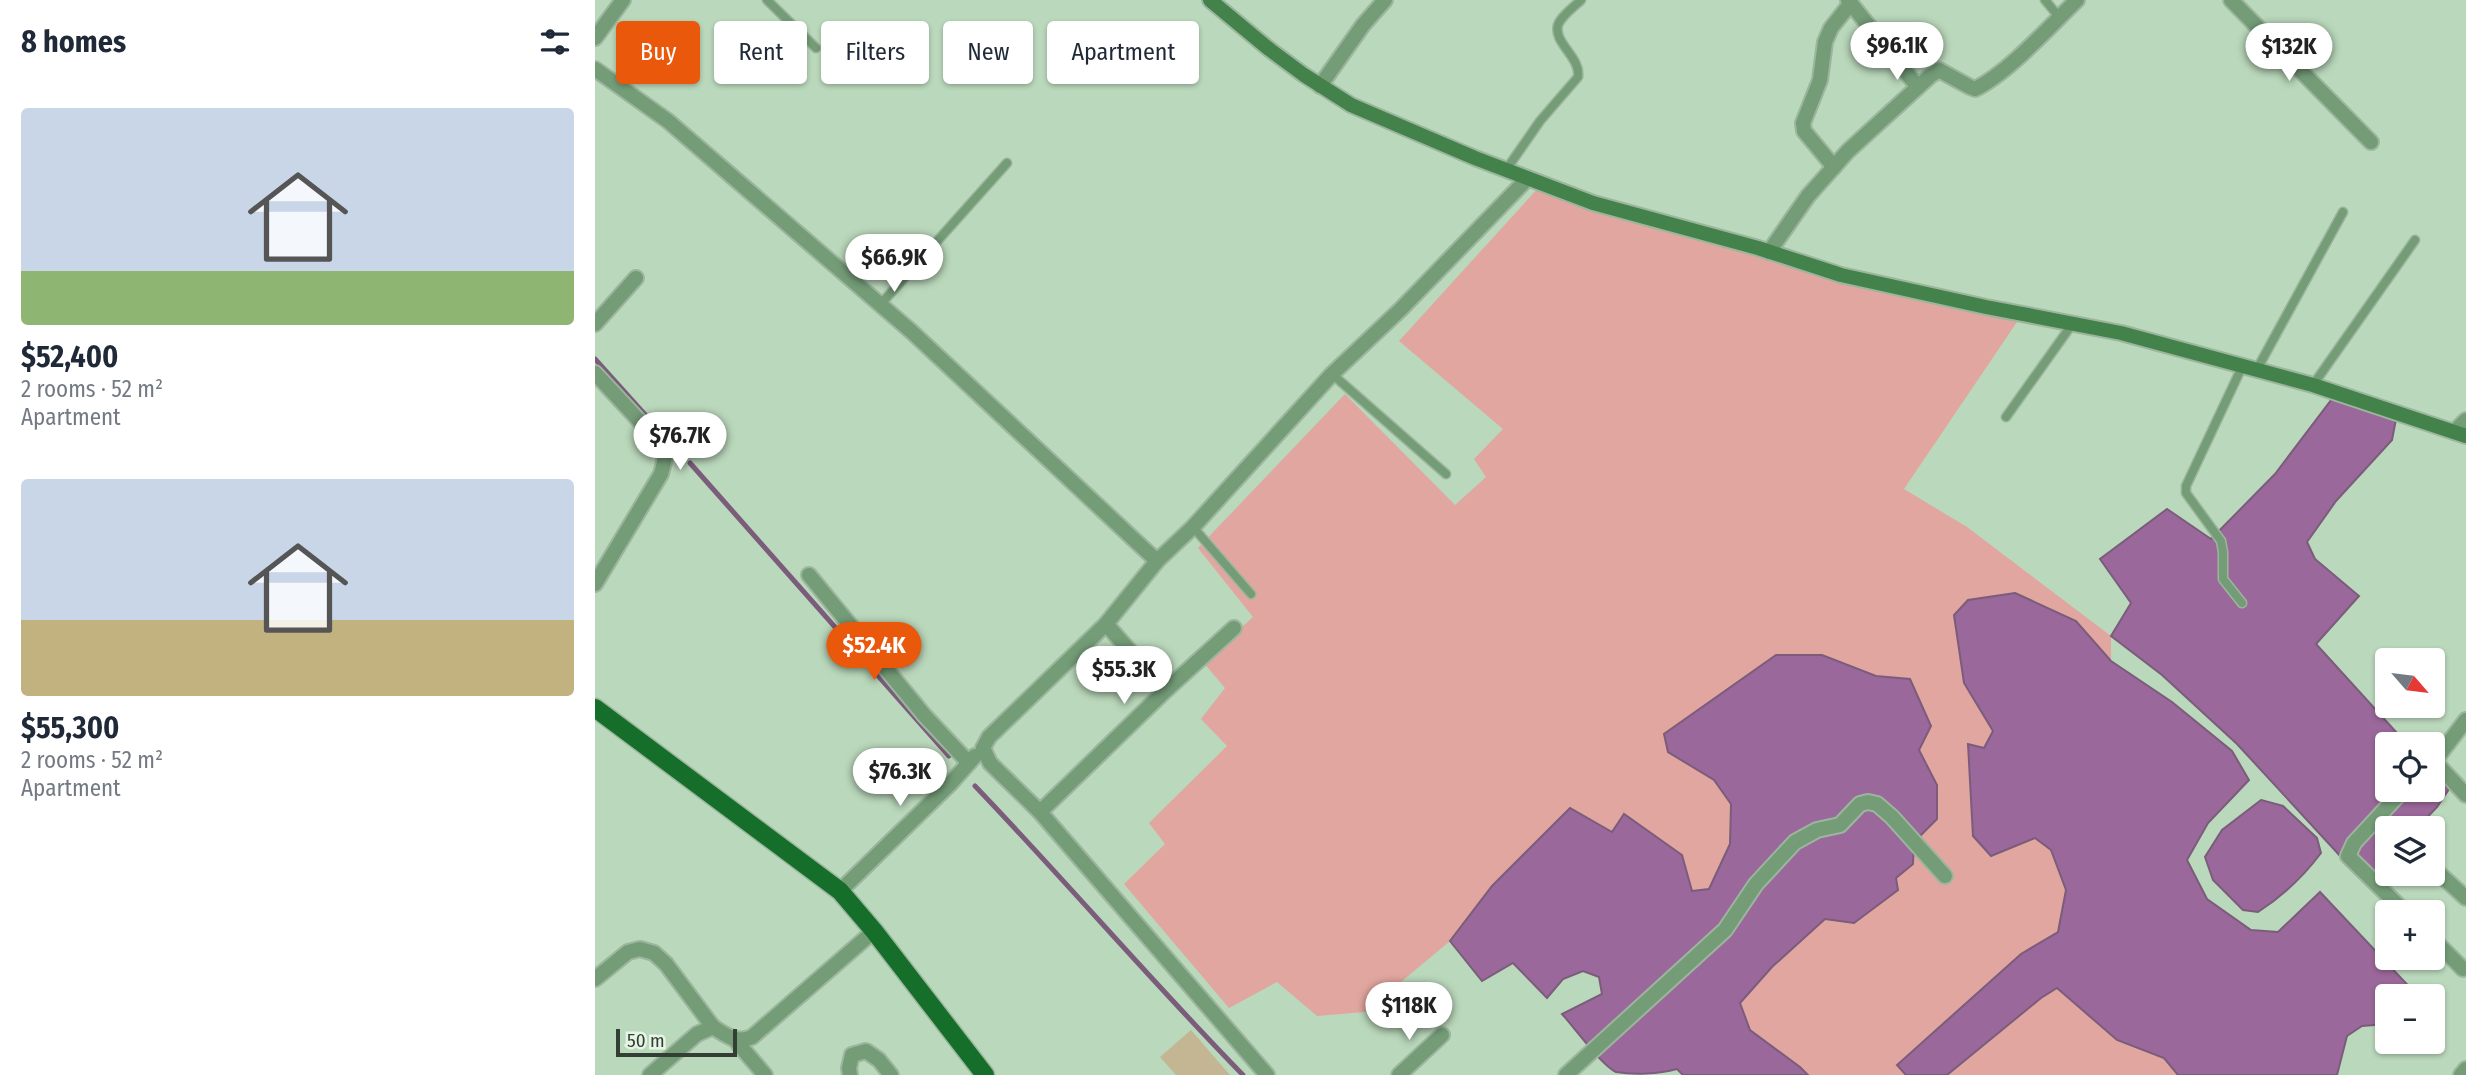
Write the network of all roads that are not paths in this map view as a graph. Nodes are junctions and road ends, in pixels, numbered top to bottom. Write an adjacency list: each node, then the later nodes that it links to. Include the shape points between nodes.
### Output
1 (622, 0): 11 (street)
2 (767, 0): 12 (lane)
3 (1210, 0): 14 (street)
4 (1385, 0): 14 (street)
5 (1581, 0): 19 (lane, via 1557,30 1577,63 1579,77 1540,121)
6 (2045, 0): 10 (lane)
7 (2077, 0): 10 (street)
8 (2231, 0): 16 (street)
9 (1849, 2): 15 (street); 18 (street, via 1825,42 1820,80 1803,123 1804,131)
10 (2059, 16): 15 (street, via 1984,85 1975,89 1939,70)
11 (595, 38)
12 (816, 48)
13 (595, 69): 25 (street, via 668,121)
14 (1320, 86): 19 (street, via 1351,105)
15 (1918, 86): 18 (street)
16 (2371, 142)
17 (1007, 163): 25 (lane)
18 (1834, 167): 23 (street)
19 (1506, 170): 20 (street)
20 (1527, 178): 23 (street, via 1593,203); 30 (street)
21 (2343, 212): 28 (lane)
22 (2415, 240): 31 (lane)
23 (1769, 252): 26 (street, via 1841,275)
24 (636, 278): 27 (street)
25 (880, 305): 37 (street)
26 (2073, 323): 28 (street); 32 (lane)
27 (595, 324)
28 (2249, 369): 31 (street); 41 (lane, via 2186,486 2186,493 2221,541 2223,579)
29 (595, 373): 39 (street, via 659,442 665,460)
30 (1332, 374): 35 (lane); 36 (street)
31 (2313, 385): 34 (street)
32 (2006, 417)
33 (2466, 420): 34 (street)
34 (2460, 434)
35 (1446, 474)
36 (1193, 527): 37 (street); 40 (lane)
37 (1157, 561): 42 (street)
38 (809, 575): 49 (street)
39 (595, 584)
40 (1251, 594)
41 (2242, 603)
42 (1106, 624): 44 (street); 48 (street)
43 (1234, 628): 44 (street)
44 (1165, 691): 52 (street)
45 (595, 708): 58 (main road)
46 (2466, 720): 47 (street)
47 (2445, 747)
48 (983, 748): 49 (street); 52 (street, via 990,763)
49 (969, 763): 58 (street)
50 (2445, 772): 51 (street)
51 (2466, 795)
52 (1040, 812): 74 (street)
53 (2375, 828): 56 (street, via 2354,843 2348,856)
54 (1945, 876): 76 (street, via 1877,804 1860,804 1840,825 1795,842 1756,884 1725,930)
55 (2445, 879): 59 (street)
56 (2375, 883)
57 (2379, 886): 60 (street)
58 (840, 891): 61 (main road)
59 (2466, 898)
60 (2393, 900)
61 (874, 931): 67 (street, via 752,1037); 73 (main road)
62 (2445, 951): 63 (street)
63 (2463, 969)
64 (595, 979): 65 (street, via 628,952 654,953)
65 (713, 1027): 67 (street); 69 (street, via 697,1034)
66 (1442, 1035): 75 (street)
67 (736, 1041): 70 (street)
68 (2466, 1069): 77 (street)
69 (650, 1075)
70 (765, 1075)
71 (850, 1075): 72 (street, via 852,1055 866,1051)
72 (891, 1075)
73 (985, 1075)
74 (1267, 1075)
75 (1399, 1075)
76 (1566, 1075)
77 (2461, 1075)

